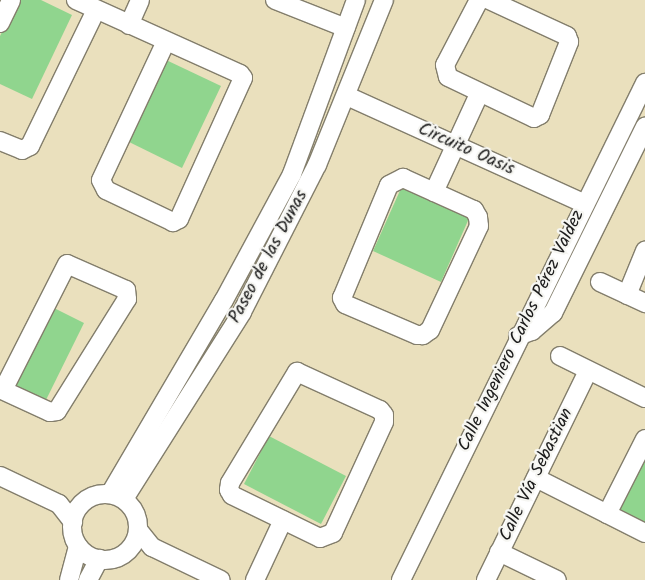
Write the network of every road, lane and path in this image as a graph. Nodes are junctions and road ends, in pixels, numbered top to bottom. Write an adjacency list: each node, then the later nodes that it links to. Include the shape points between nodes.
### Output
1 (11, 0): 11 (street)
2 (76, 0): 10 (street)
3 (140, 0): 12 (street)
4 (275, 0): 9 (street)
5 (356, 0): 13 (street, Paseo de las Dunas)
6 (384, 0): 17 (street, Paseo de las Dunas)
7 (479, 0): 16 (street, via 445,71 448,78)
8 (490, 0): 16 (street, via 566,36 569,42 540,114 534,118)
9 (303, 7): 13 (street)
10 (96, 10): 12 (street); 19 (street, via 30,146 22,150)
11 (0, 23)
12 (129, 25): 14 (street)
13 (346, 28): 21 (street, Paseo de las Dunas)
14 (166, 41): 14 (street, via 243,78 179,219 173,222 106,190 101,180)
15 (645, 83): 24 (street, Calle Ingeniero Carlos Pérez Valdez)
16 (479, 94): 20 (street)
17 (346, 96): 20 (street, Circuito Oasis); 22 (street, Paseo de las Dunas)
18 (645, 127): 29 (street, via 553,313 532,331)
19 (0, 141)
20 (455, 145): 23 (street); 24 (street, Circuito Oasis)
21 (292, 174): 22 (street); 37 (street, Paseo de las Dunas)
22 (308, 182): 37 (street, Paseo de las Dunas, via 242,312)
23 (434, 192): 23 (street, via 474,210 479,226 430,330 417,335 345,304 342,298 389,185 403,178)
24 (585, 204): 29 (street, Calle Ingeniero Carlos Pérez Valdez)
25 (645, 251): 27 (street)
26 (600, 282): 27 (street)
27 (627, 295): 28 (street)
28 (645, 303)
29 (518, 336): 54 (street, Calle Ingeniero Carlos Pérez Valdez)
30 (560, 356): 31 (street)
31 (588, 370): 33 (street); 36 (street, Calle Vía Sebastian)
32 (2, 390): 32 (street, via 63,268 71,264 126,290 128,295 53,413)
33 (645, 398)
34 (645, 439): 40 (street)
35 (0, 476): 39 (street)
36 (536, 478): 40 (street); 48 (street, Calle Vía Sebastian)
37 (117, 496): 38 (street, via 91,496); 43 (street, via 136,513)
38 (84, 502): 39 (street); 42 (street)
39 (59, 504): 42 (street)
40 (607, 514): 44 (street)
41 (283, 520): 41 (street, via 320,538 333,533 384,422 380,410 302,372 292,375 229,490 232,495); 53 (street)
42 (73, 522): 45 (street)
43 (138, 531): 46 (street); 47 (street)
44 (645, 533)
45 (78, 546): 49 (street); 50 (street)
46 (152, 547): 47 (street); 52 (street)
47 (131, 548): 49 (street, via 116,558)
48 (500, 552): 55 (street, Calle Vía Sebastian); 56 (street)
49 (99, 559): 51 (street)
50 (69, 580)
51 (88, 580)
52 (221, 580)
53 (255, 580)
54 (401, 580)
55 (486, 580)
56 (556, 580)

